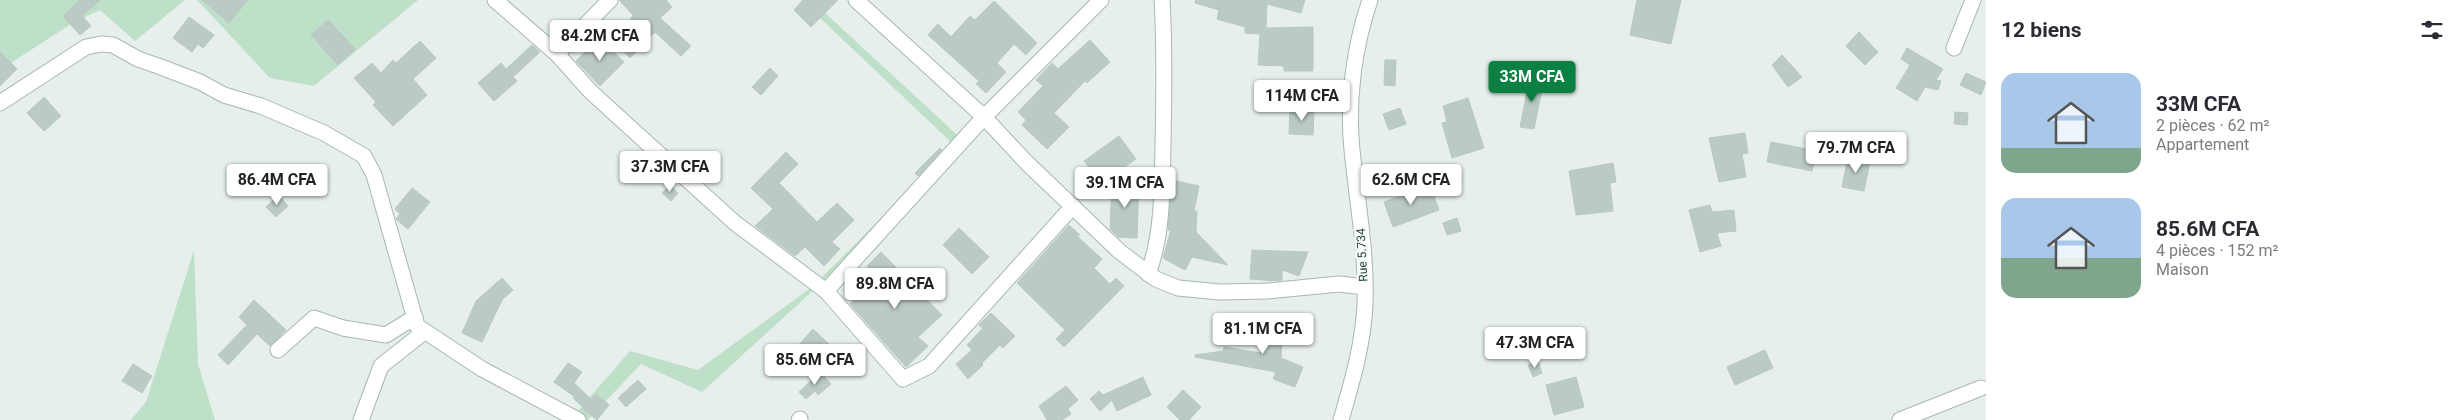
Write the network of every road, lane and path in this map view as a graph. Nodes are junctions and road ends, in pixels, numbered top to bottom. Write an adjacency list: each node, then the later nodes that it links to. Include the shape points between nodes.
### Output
1 (495, 0): 9 (street)
2 (610, 0): 9 (street)
3 (856, 0): 11 (street)
4 (1101, 0): 11 (street)
5 (1162, 0): 13 (street, via 1162,198 1156,248)
6 (1370, 0): 14 (street, Rue 5.734, via 1350,103)
7 (1973, 0): 8 (street)
8 (1954, 48)
9 (557, 54): 15 (street, via 592,92 734,223)
10 (0, 103): 16 (street, via 86,47 112,45 224,95 261,106 324,133 364,156 370,166)
11 (984, 117): 12 (street); 15 (street)
12 (1073, 206): 13 (street); 15 (street, via 929,366 902,379)
13 (1148, 274): 14 (street, via 1178,288 1198,292 1267,291 1339,284)
14 (1364, 287): 22 (street, Rue 5.734, via 1365,305 1357,365)
15 (826, 291)
16 (415, 317): 17 (street, via 417,326); 18 (street, via 386,335 342,328 314,318)
17 (424, 332): 20 (street, via 380,366); 21 (street, via 482,369)
18 (278, 350)
19 (1981, 388): 23 (street)
20 (361, 420)
21 (578, 420)
22 (1341, 420)
23 (1900, 420)

